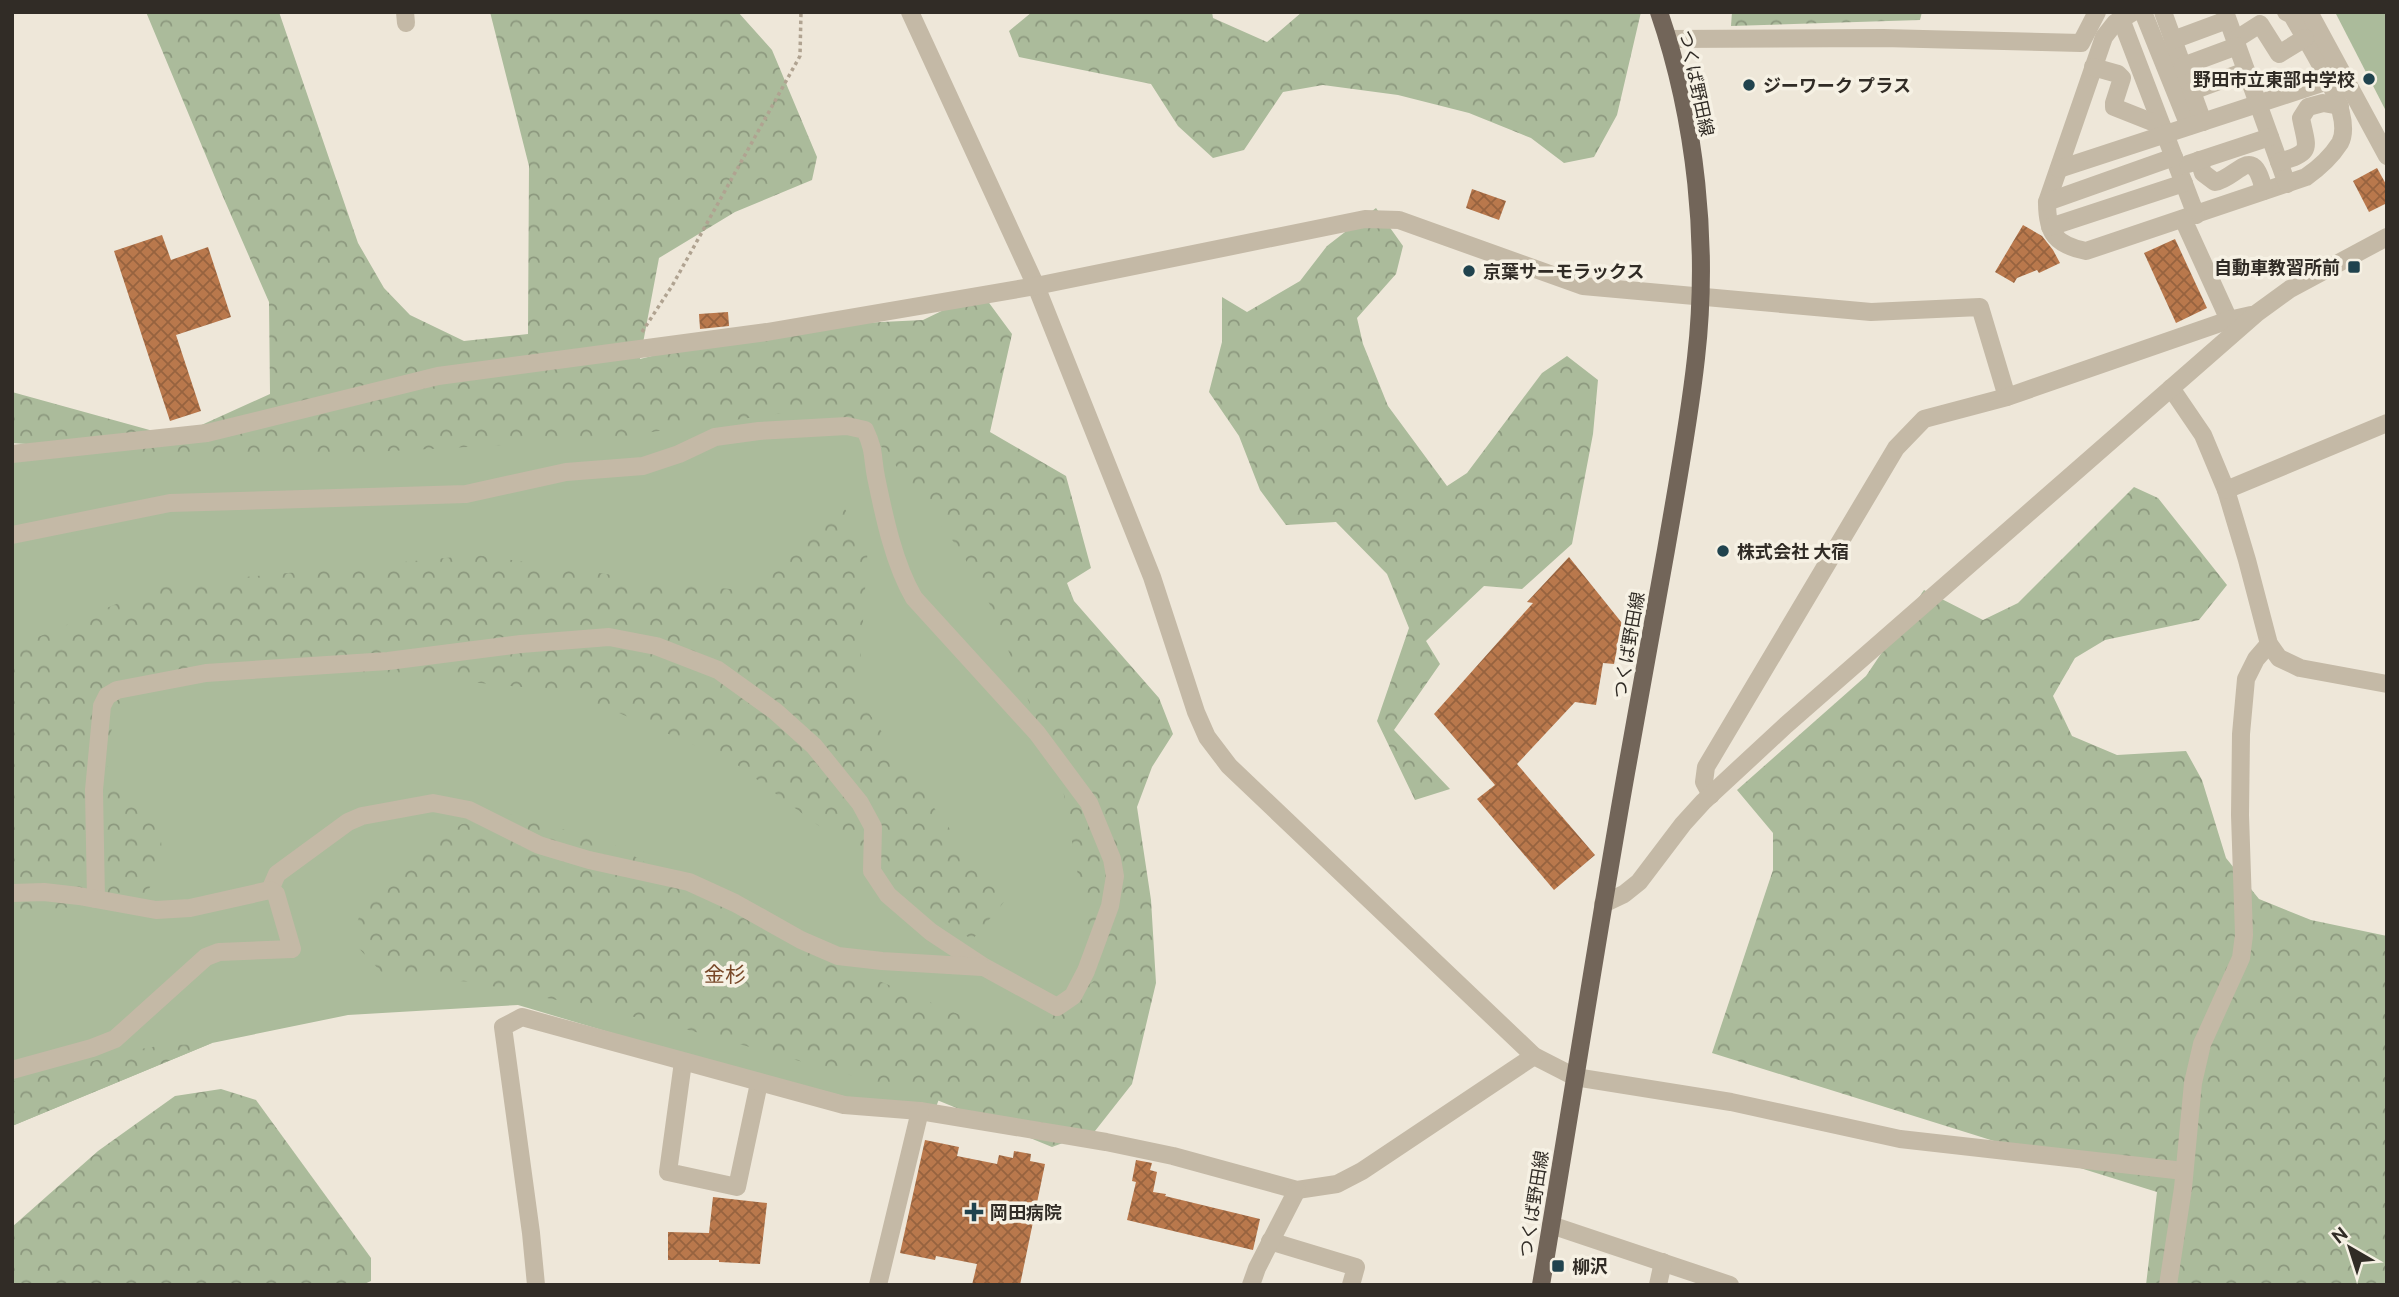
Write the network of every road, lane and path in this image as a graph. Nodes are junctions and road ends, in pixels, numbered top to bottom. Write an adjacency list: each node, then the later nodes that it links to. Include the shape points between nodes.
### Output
1 (801, 12): 40 (path, via 800,56 672,286)
2 (910, 12): 36 (street)
3 (1659, 12): 12 (main road, つくば野田線)
4 (2097, 12): 12 (street, via 2081,43)
5 (2143, 12): 22 (street)
6 (2163, 12): 13 (street)
7 (2286, 12): 11 (street)
8 (2309, 12): 25 (street)
9 (2127, 15): 16 (street, via 2104,37); 23 (street)
10 (2226, 16): 13 (street); 14 (street)
11 (2305, 38): 14 (street, via 2279,54 2260,24); 18 (street)
12 (1668, 39): 37 (main road, つくば野田線, via 1695,181)
13 (2173, 40): 15 (street)
14 (2236, 43): 15 (street); 17 (street)
15 (2183, 66): 19 (street)
16 (2093, 67): 23 (street, via 2122,78 2115,107); 28 (street)
17 (2246, 71): 19 (street); 20 (street)
18 (2328, 81): 20 (street); 21 (street)
19 (2192, 91): 22 (street)
20 (2258, 104): 22 (street); 24 (street)
21 (2340, 106): 27 (street, via 2323,103 2308,107 2301,118 2308,141 2305,150); 30 (street, via 2341,141 2323,165)
22 (2196, 124): 23 (street)
23 (2164, 130): 28 (street); 29 (street)
24 (2270, 137): 26 (street); 27 (street)
25 (2387, 156)
26 (2199, 160): 29 (street); 31 (street, via 2203,173 2214,182 2242,166 2255,168)
27 (2279, 162): 30 (street)
28 (2059, 169): 32 (street)
29 (2178, 169): 32 (street); 33 (street); 34 (street)
30 (2287, 184): 31 (street)
31 (2264, 191): 33 (street)
32 (2047, 202): 34 (street)
33 (2189, 217): 34 (street, via 2087,251 2068,247); 39 (street)
34 (2050, 227)
35 (2387, 237): 38 (street, via 2290,289)
36 (1036, 286): 37 (street, via 1365,219 1399,220 1584,286); 40 (street, via 767,332); 55 (street, via 1152,577 1208,737 1228,766)
37 (1700, 295): 42 (street, via 1871,312 1980,307); 53 (main road, つくば野田線, via 1685,433)
38 (2257, 313): 39 (street); 41 (street)
39 (2229, 320): 42 (street)
40 (631, 349): 44 (street, via 438,376 207,433)
41 (2171, 388): 45 (street, via 2203,435); 49 (street, via 1861,657)
42 (2007, 397): 49 (street, via 1924,419 1896,448 1706,767 1704,782)
43 (2387, 423): 45 (street)
44 (12, 454)
45 (2226, 490): 47 (street)
46 (12, 535): 54 (street, via 170,503 466,494 566,472 643,466 715,437 847,426 865,429 875,453 875,475 902,579 1079,788 1112,859 1114,892 1073,996 1057,1007)
47 (2269, 644): 48 (street, via 2280,657 2300,668); 61 (street, via 2246,680 2241,734 2241,958 2202,1044)
48 (2387, 684)
49 (1711, 795): 53 (street, via 1639,882)
50 (271, 890): 52 (street, via 190,908 156,910); 54 (street, via 277,874 348,822 433,803 469,810 539,845 689,882 838,956); 57 (street, via 292,949 219,952 206,957 115,1039)
51 (12, 893): 52 (street)
52 (96, 898): 54 (street, via 94,790 102,706 117,690 206,673 388,662 609,636 656,646 718,670 775,711 814,746 860,803 873,827 872,871 888,895 931,932)
53 (1603, 904): 58 (main road, つくば野田線)
54 (984, 967)
55 (1534, 1056): 58 (street); 62 (street, via 1363,1171 1337,1184)
56 (683, 1062): 59 (street); 59 (street, via 668,1172 737,1187); 66 (street, via 523,1017 503,1027)
57 (12, 1070)
58 (1575, 1077): 61 (street, via 1731,1102 1900,1139); 63 (main road, つくば野田線)
59 (759, 1083): 60 (street, via 844,1105)
60 (920, 1111): 62 (street, via 1172,1156); 67 (street)
61 (2184, 1171): 73 (street)
62 (1297, 1190): 64 (street)
63 (1551, 1225): 65 (street); 70 (main road, つくば野田線)
64 (1270, 1241): 68 (street); 69 (street, via 1356,1268)
65 (1663, 1262): 71 (street); 72 (street)
66 (536, 1285)
67 (878, 1285)
68 (1251, 1285)
69 (1351, 1285)
70 (1541, 1285)
71 (1658, 1285)
72 (1730, 1285)
73 (2168, 1285)

